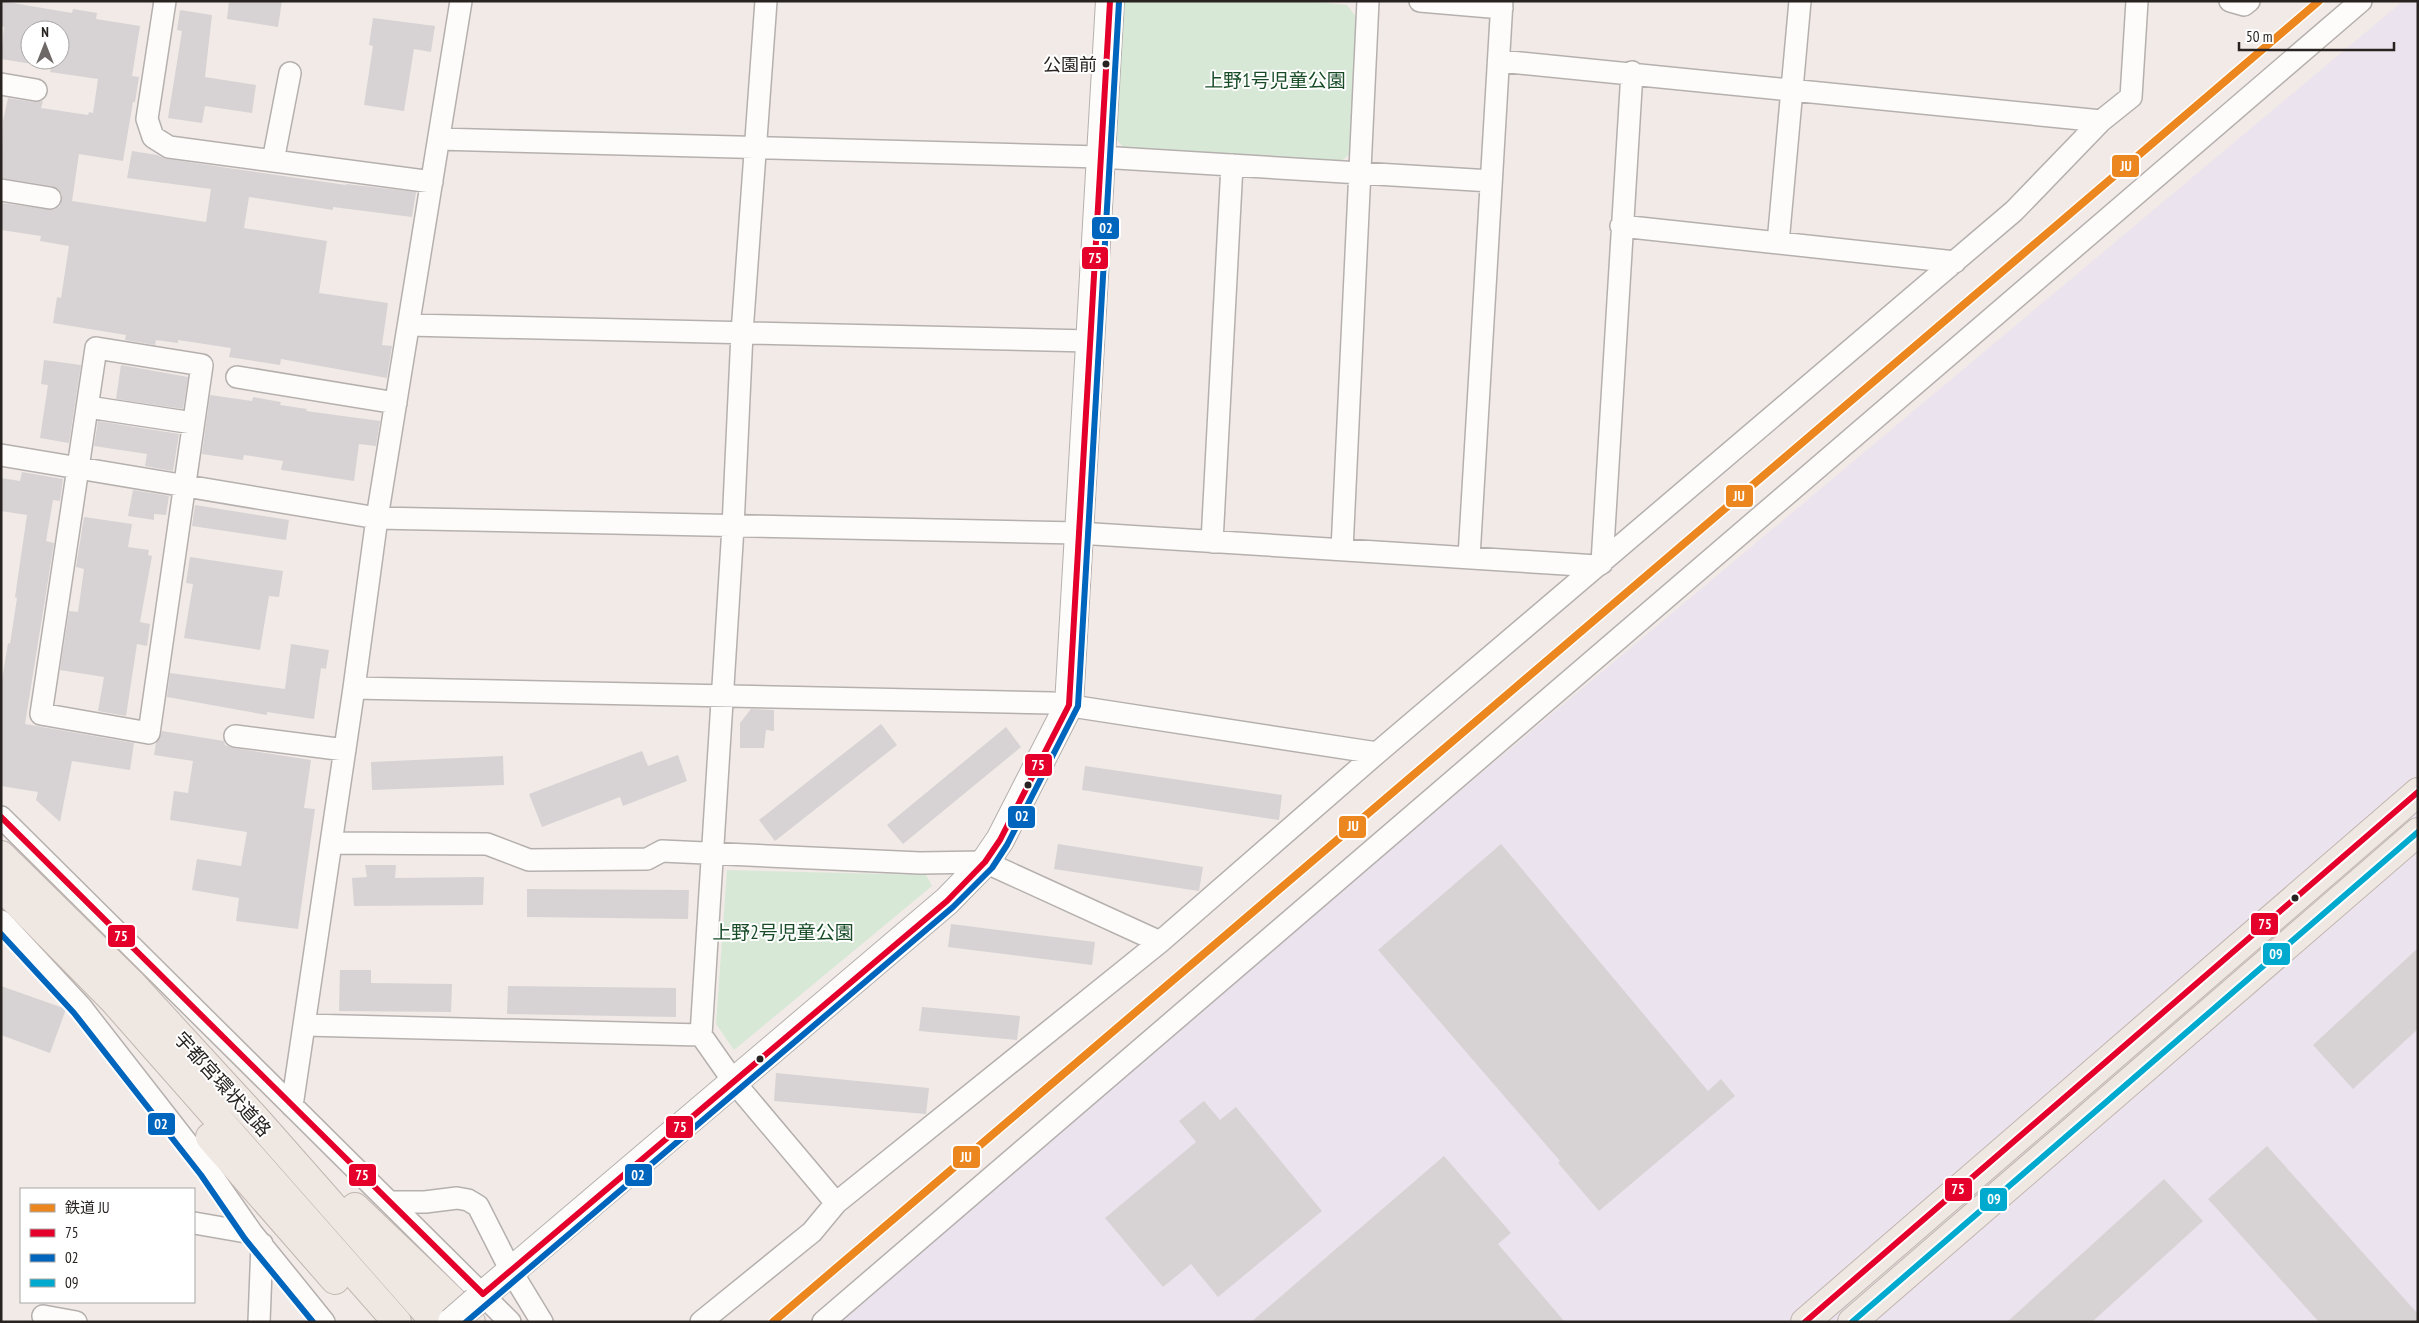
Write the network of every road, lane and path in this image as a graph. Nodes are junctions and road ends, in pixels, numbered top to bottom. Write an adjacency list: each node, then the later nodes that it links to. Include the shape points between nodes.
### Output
1 (165, 1): 23 (street, via 147,119 153,137 168,147)
2 (461, 1): 20 (street)
3 (766, 1): 21 (street)
4 (1110, 1): 22 (street)
5 (1368, 1): 25 (street)
6 (1420, 1): 12 (street)
7 (1800, 1): 17 (street)
8 (2137, 1): 19 (street, via 2131,97)
9 (2230, 1): 10 (street, via 2244,6)
10 (2249, 1)
11 (2361, 1): 90 (street)
12 (1502, 5): 13 (street)
13 (1500, 60): 14 (street); 26 (street)
14 (1632, 72): 17 (street); 30 (street)
15 (290, 73): 23 (street)
16 (1, 84): 18 (street)
17 (1792, 89): 19 (street); 31 (street)
18 (36, 90)
19 (2101, 121): 32 (street, via 2014,211)
20 (439, 139): 21 (street); 27 (street)
21 (756, 146): 22 (street); 34 (street)
22 (1100, 157): 24 (street); 35 (street)
23 (273, 161): 27 (street)
24 (1232, 166): 25 (street); 46 (street)
25 (1360, 173): 26 (street); 47 (street)
26 (1492, 181): 48 (street)
27 (432, 182): 33 (street)
28 (1, 190): 29 (street)
29 (50, 198)
30 (1621, 226): 31 (street); 49 (street)
31 (1778, 243): 32 (street)
32 (1955, 262): 49 (street)
33 (409, 325): 34 (street); 37 (street)
34 (742, 333): 35 (street); 44 (street)
35 (1089, 341): 45 (street)
36 (237, 377): 37 (street)
37 (396, 403): 43 (street)
38 (88, 407): 39 (street); 39 (street, via 96,348 202,365); 41 (street)
39 (193, 423): 42 (street)
40 (1, 455): 41 (street)
41 (80, 468): 42 (street); 42 (street, via 41,714 148,733)
42 (184, 485): 43 (street)
43 (377, 518): 44 (street); 50 (street)
44 (733, 527): 45 (street); 51 (street)
45 (1078, 533): 46 (street); 52 (street)
46 (1212, 542): 47 (street)
47 (1342, 550): 48 (street)
48 (1469, 557): 49 (street, via 1597,566)
49 (1602, 563): 55 (street)
50 (354, 688): 51 (street); 54 (street)
51 (722, 696): 52 (street); 61 (street)
52 (1068, 705): 55 (street); 62 (street, via 1000,840)
53 (235, 736): 54 (street)
54 (345, 750): 59 (street)
55 (1376, 753): 65 (street)
56 (2418, 792): 79 (highway)
57 (1, 817): 70 (street)
58 (2418, 832): 91 (highway)
59 (331, 843): 61 (street, via 487,844 529,860 647,859 662,851); 67 (street)
60 (1, 855): 71 (highway, 宇都宮環状道路, via 132,984)
61 (712, 855): 62 (street, via 920,863); 68 (street)
62 (985, 862): 65 (street); 69 (street, via 947,901)
63 (1, 886): 66 (highway, 宇都宮環状道路)
64 (1, 921): 75 (street, via 81,1007)
65 (1160, 942): 73 (street)
66 (114, 1001): 83 (highway, via 207,1133); 84 (highway, 宇都宮環状道路)
67 (305, 1025): 68 (street); 70 (street)
68 (701, 1035): 69 (street)
69 (734, 1082): 73 (street); 76 (street)
70 (292, 1106): 72 (street)
71 (256, 1120): 77 (highway, via 391,1241); 85 (highway, 宇都宮環状道路)
72 (390, 1202): 76 (street, via 468,1200 485,1216); 77 (street)
73 (836, 1203): 89 (street, via 812,1232)
74 (195, 1223): 75 (street)
75 (257, 1238): 81 (street); 82 (street)
76 (511, 1270): 77 (street); 88 (street)
77 (477, 1306): 86 (street, bridge); 87 (street)
78 (44, 1313): 80 (street)
79 (1806, 1321)
80 (76, 1322)
81 (259, 1322)
82 (324, 1322)
83 (372, 1322)
84 (397, 1322)
85 (435, 1322)
86 (452, 1322)
87 (510, 1322)
88 (542, 1322)
89 (701, 1322)
90 (823, 1322)
91 (1852, 1322)

